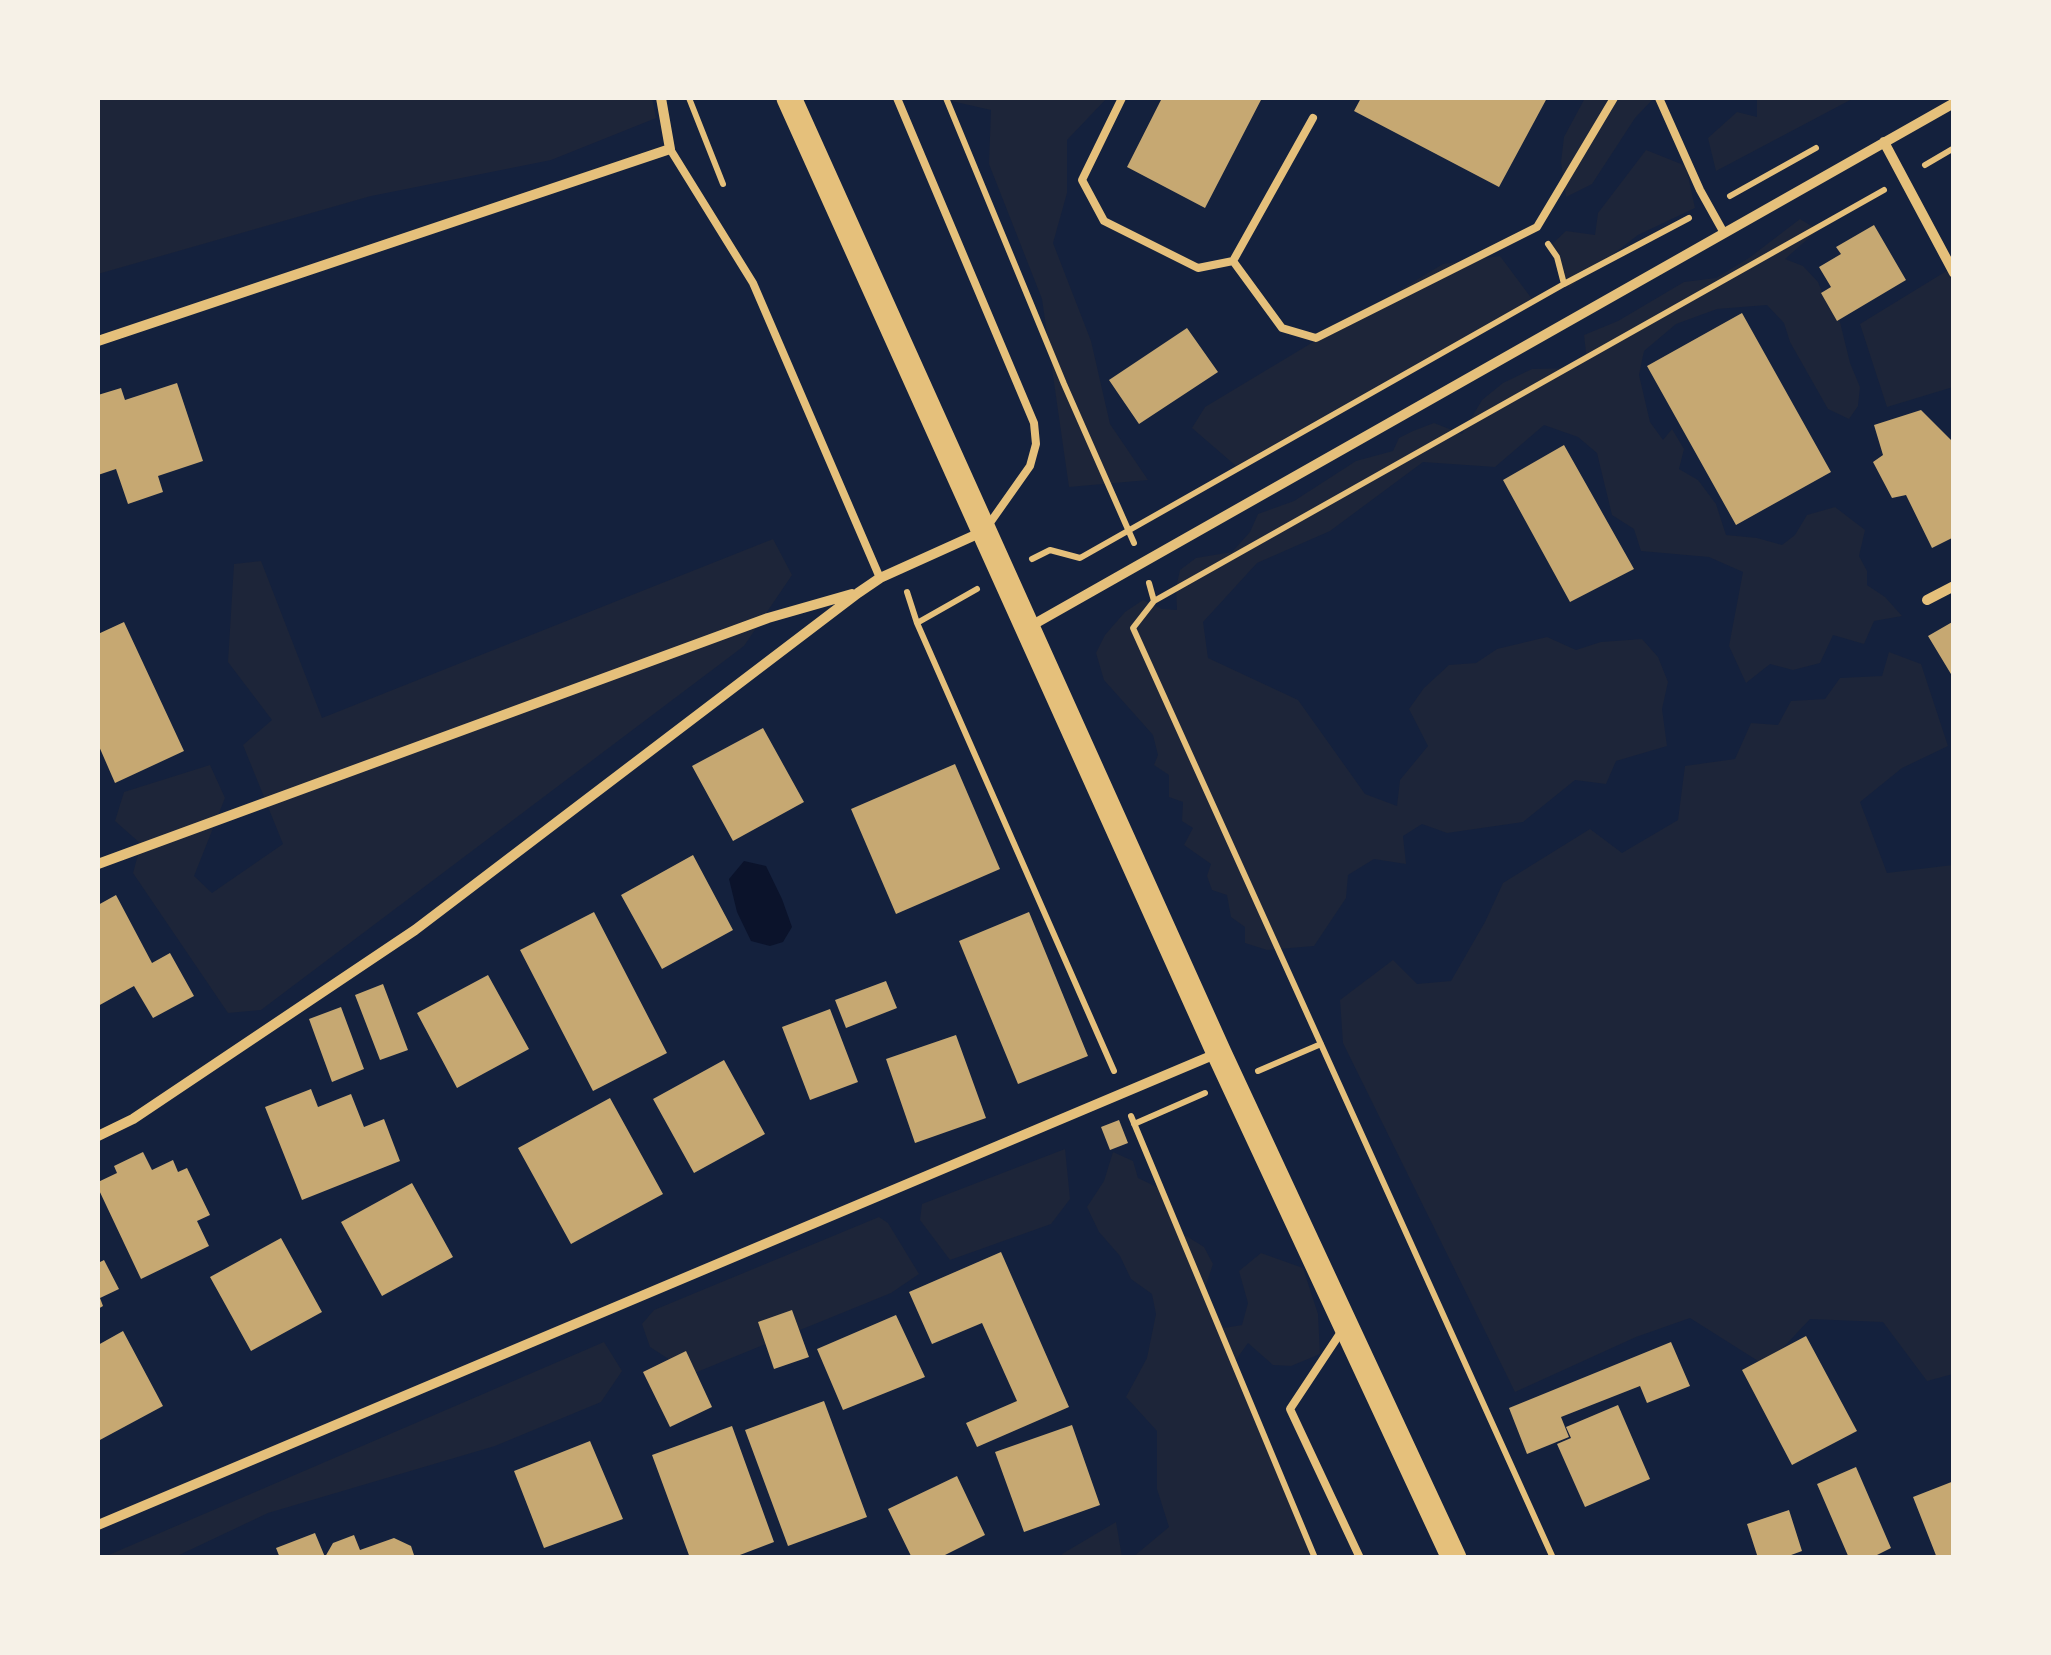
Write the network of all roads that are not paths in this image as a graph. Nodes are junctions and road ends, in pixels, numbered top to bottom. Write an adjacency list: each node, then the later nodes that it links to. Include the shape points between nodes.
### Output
1 (661, 98): 10 (street)
2 (788, 98): 15 (main road)
3 (897, 98): 15 (lane, via 1034,423 1030,466)
4 (1122, 98): 12 (lane, via 1082,180 1104,220 1198,268)
5 (1614, 98): 12 (lane, via 1537,227 1316,338 1282,328)
6 (1659, 98): 11 (lane)
7 (1954, 103): 9 (street)
8 (1314, 118): 12 (lane)
9 (1884, 142): 11 (street); 13 (street)
10 (670, 149): 14 (street); 16 (lane, via 752,284)
11 (1724, 233): 20 (street)
12 (1234, 261)
13 (1954, 273)
14 (98, 340)
15 (984, 531): 16 (street); 20 (main road)
16 (880, 578): 18 (street)
17 (1954, 586): 19 (street)
18 (858, 592): 21 (street, via 768,618); 23 (street, via 415,930)
19 (1927, 600)
20 (1028, 627): 22 (main road)
21 (98, 864)
22 (1220, 1053): 24 (main road); 25 (street)
23 (98, 1136)
24 (1347, 1324): 26 (lane, via 1290,1409); 27 (main road)
25 (98, 1525)
26 (1360, 1558)
27 (1454, 1558)

